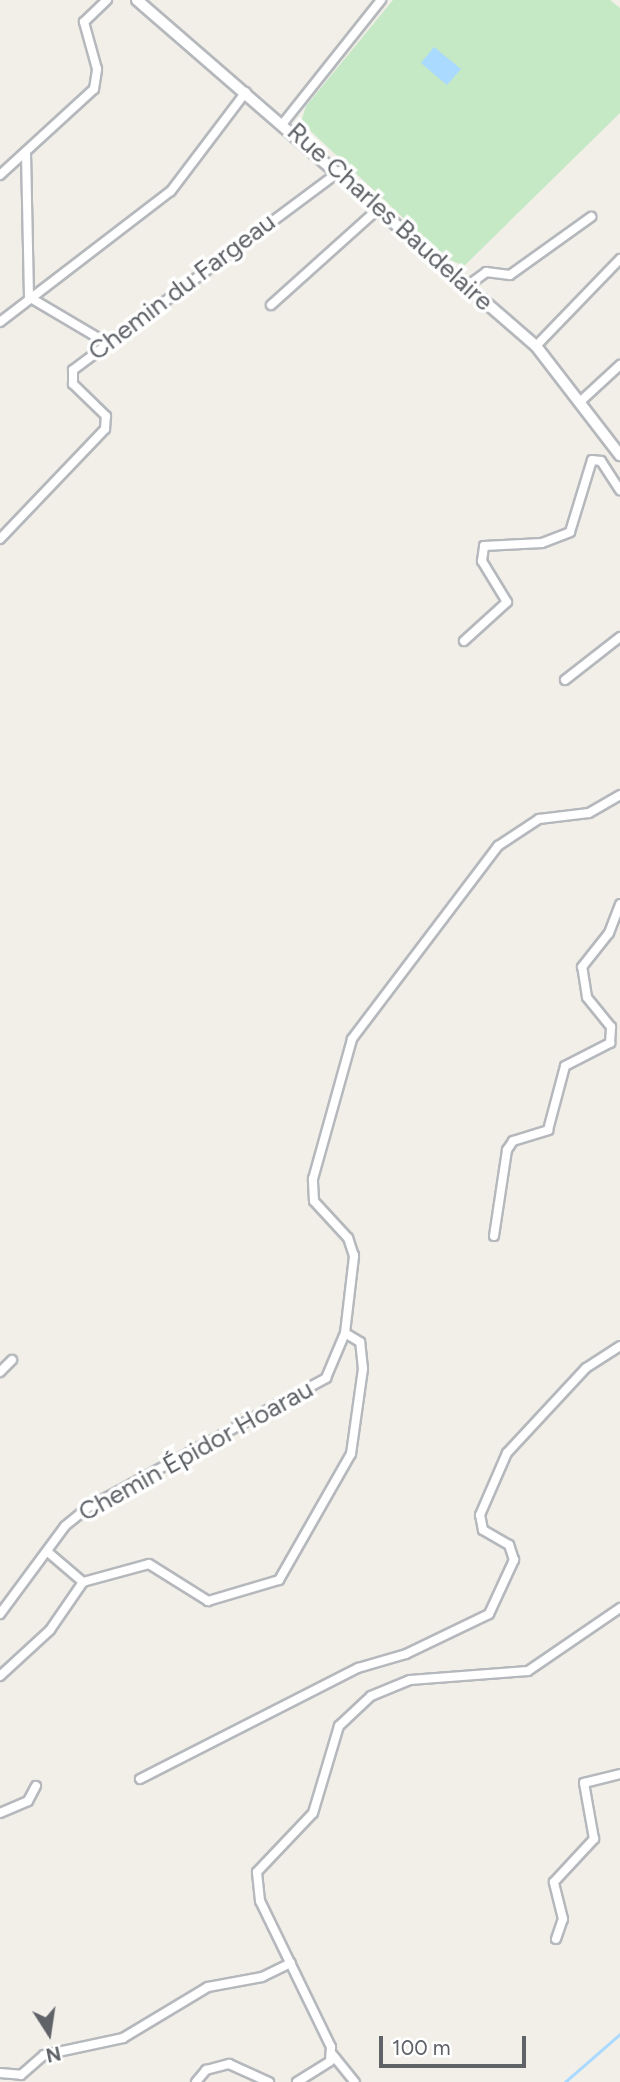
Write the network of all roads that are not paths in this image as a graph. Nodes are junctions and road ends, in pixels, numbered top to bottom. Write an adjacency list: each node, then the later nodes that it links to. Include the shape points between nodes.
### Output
1 (107, 0): 6 (street, via 83,22 97,69 94,89)
2 (137, 0): 4 (main road, Rue Charles Baudelaire)
3 (381, 0): 5 (street)
4 (246, 92): 5 (main road, Rue Charles Baudelaire); 13 (street, via 171,191)
5 (284, 122): 7 (main road, Rue Charles Baudelaire)
6 (26, 153): 8 (street); 13 (street)
7 (340, 171): 9 (main road, Rue Charles Baudelaire); 16 (street, Chemin du Fargeau)
8 (0, 175)
9 (379, 208): 12 (main road, Rue Charles Baudelaire); 14 (street)
10 (591, 217): 12 (street, via 510,275 486,272)
11 (620, 259): 17 (street)
12 (467, 286): 17 (main road, Rue Charles Baudelaire)
13 (29, 297): 15 (street); 16 (street)
14 (271, 305)
15 (0, 322)
16 (105, 342): 22 (street, Chemin du Fargeau, via 70,377 104,412 105,429)
17 (536, 346): 19 (main road, Rue Charles Baudelaire)
18 (620, 365): 19 (street)
19 (582, 400): 20 (main road, Rue Charles Baudelaire)
20 (620, 455)
21 (620, 490): 24 (street, via 601,461 592,460 570,532 542,543 484,546 482,561 507,602)
22 (0, 539)
23 (620, 637): 25 (street)
24 (464, 641)
25 (565, 680)
26 (620, 795): 29 (street, Chemin Épidor Hoarau, via 589,813 539,819 498,846 352,1039 313,1179 314,1201 348,1238 354,1256)
27 (620, 904): 28 (street, via 609,933 582,967 587,997 611,1027 610,1043 565,1066 548,1130 513,1141 507,1150)
28 (494, 1236)
29 (345, 1333): 33 (street, Chemin Épidor Hoarau, via 326,1378 87,1508 65,1526); 34 (street, via 360,1342 362,1359 351,1454 288,1572 216,1601 193,1595 149,1564)
30 (620, 1346): 39 (street, via 586,1368 507,1453 480,1515 483,1530 509,1545 514,1560 489,1614 406,1654 358,1668)
31 (12, 1360): 32 (street)
32 (0, 1372)
33 (49, 1553): 34 (street); 36 (street, Chemin Épidor Hoarau)
34 (83, 1582): 37 (street, via 50,1630)
35 (620, 1608): 43 (street, via 528,1671 410,1681 356,1707 330,1746 313,1812 257,1872 260,1901)
36 (0, 1614)
37 (0, 1676)
38 (620, 1774): 42 (street, via 584,1783 594,1839 554,1882 563,1919)
39 (140, 1779)
40 (36, 1786): 41 (street, via 28,1801)
41 (0, 1813)
42 (556, 1939)
43 (291, 1963): 44 (street); 45 (street, via 262,1977 208,1987 123,2038 44,2055 21,2075)
44 (332, 2054): 48 (street, via 324,2067); 49 (street)
45 (0, 2073)
46 (195, 2082): 47 (street, via 206,2070 229,2064)
47 (268, 2082)
48 (298, 2082)
49 (355, 2082)

